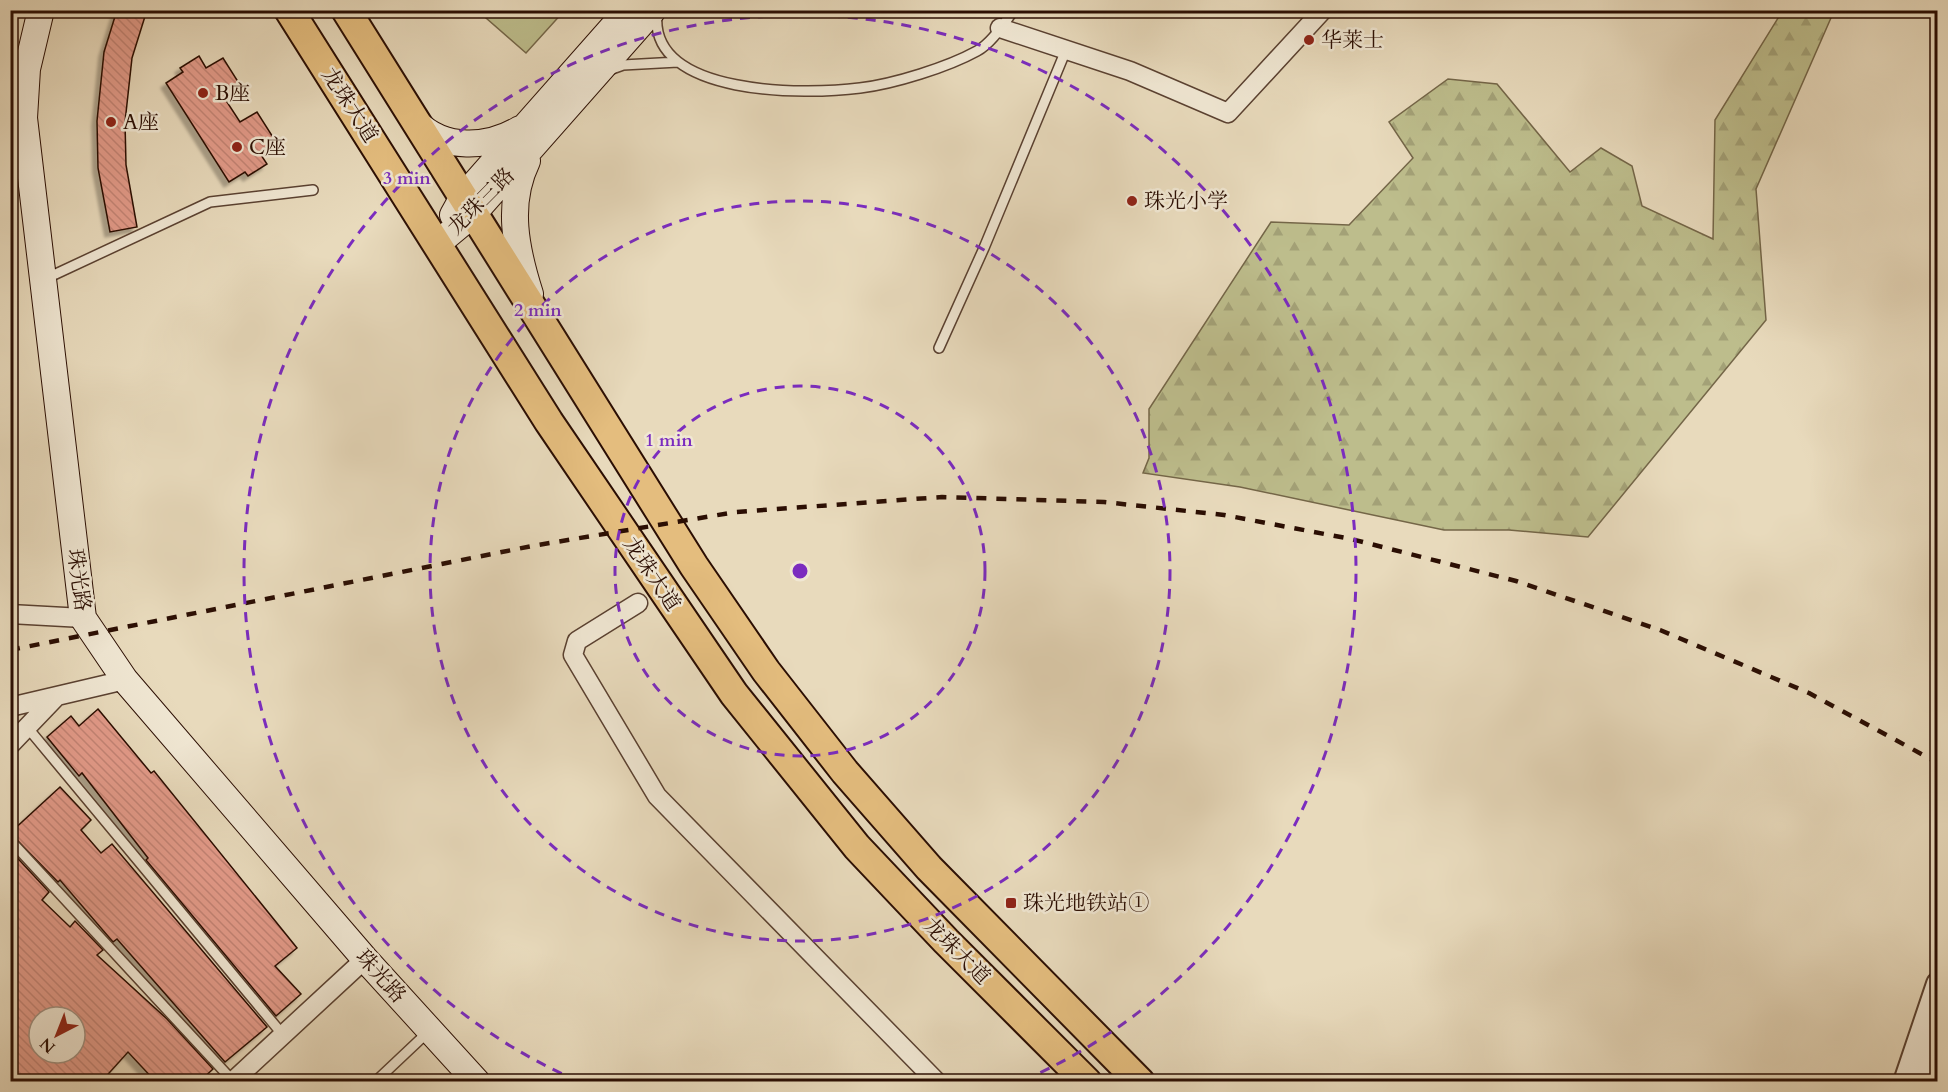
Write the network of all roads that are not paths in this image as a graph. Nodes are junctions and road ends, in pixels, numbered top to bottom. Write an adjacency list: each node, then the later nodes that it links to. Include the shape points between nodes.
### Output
1 (41, 10): 18 (main road, 珠光路, via 27,69 24,118)
2 (289, 10): 17 (main road, 龙珠大道)
3 (346, 10): 13 (main road, 龙珠大道)
4 (628, 10): 14 (main road, 龙珠三路)
5 (653, 10): 12 (main road, 龙珠三路)
6 (658, 10): 11 (lane, via 657,28)
7 (1014, 10): 9 (lane)
8 (1323, 10): 10 (street, via 1227,113 1130,71)
9 (1000, 28): 10 (street); 11 (lane, via 980,50 942,67 861,88 776,91 743,87 709,78)
10 (1066, 50): 20 (lane)
11 (678, 62): 12 (lane, via 623,65)
12 (598, 73): 14 (main road, 龙珠三路)
13 (416, 122): 14 (main road, via 442,139 479,144); 16 (main road, 龙珠大道)
14 (536, 129): 16 (main road, 龙珠三路); 19 (main road, via 516,191 514,217 520,260)
15 (313, 190): 18 (lane, via 210,202)
16 (468, 205): 17 (main road, 龙珠三路); 19 (main road, 龙珠大道)
17 (437, 244): 35 (main road, 龙珠大道, via 549,422 697,641 774,746 901,895)
18 (45, 279): 23 (main road, 珠光路)
19 (535, 312): 40 (main road, 龙珠大道, via 700,574 805,722 929,868)
20 (939, 348)
21 (638, 603): 39 (street, via 577,641 573,655 657,796)
22 (10, 614): 23 (street)
23 (83, 618): 24 (main road, 珠光路)
24 (125, 680): 25 (street); 30 (main road, 珠光路)
25 (57, 697): 26 (street); 27 (street)
26 (10, 707)
27 (27, 727): 28 (street); 33 (lane)
28 (10, 745)
29 (10, 840): 36 (lane)
30 (365, 959): 32 (main road, 珠光路); 33 (street)
31 (1938, 984): 41 (street)
32 (430, 1030): 37 (lane); 38 (main road, 珠光路)
33 (283, 1035): 36 (street)
34 (1938, 1043): 42 (street)
35 (1085, 1080)
36 (232, 1081)
37 (375, 1082)
38 (477, 1082)
39 (938, 1082)
40 (1140, 1082)
41 (1905, 1082)
42 (1925, 1082)

